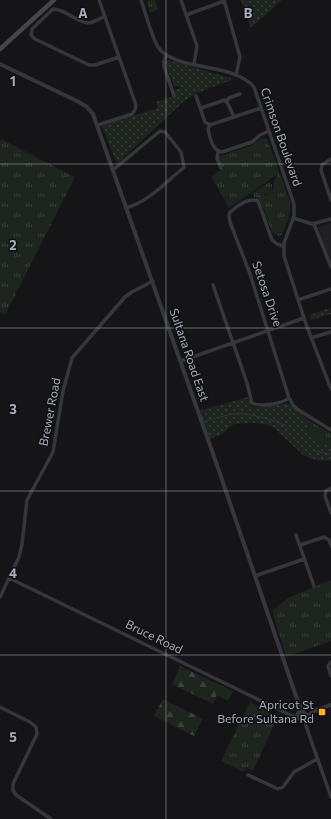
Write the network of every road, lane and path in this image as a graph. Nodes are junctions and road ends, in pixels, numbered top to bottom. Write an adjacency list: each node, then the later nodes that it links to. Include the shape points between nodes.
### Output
1 (54, 0): 8 (main road)
2 (100, 0): 7 (street)
3 (141, 0): 9 (street, via 156,43)
4 (181, 0): 6 (street)
5 (224, 0): 6 (street); 13 (street, via 240,57)
6 (186, 14): 12 (street, via 197,46)
7 (105, 16): 10 (street); 10 (street, via 90,23 53,9 32,30 31,35 89,65)
8 (0, 49)
9 (166, 55): 12 (street, Crimson Boulevard); 15 (street, via 164,66)
10 (119, 57): 21 (street, via 136,105 135,110 132,114)
11 (1, 64): 21 (street, Sultana Road East, via 79,102 87,107)
12 (194, 64): 13 (street, Crimson Boulevard)
13 (236, 75): 19 (street, Crimson Boulevard, via 249,81 254,87)
14 (240, 94): 17 (street)
15 (174, 96)
16 (196, 96): 18 (street)
17 (227, 101): 18 (street, via 220,100); 20 (street)
18 (201, 108): 22 (street, via 205,122)
19 (261, 108): 20 (street); 23 (street, Crimson Boulevard)
20 (234, 117): 22 (street)
21 (98, 124): 27 (street, Sultana Road East)
22 (210, 125): 24 (street, via 208,130 214,149)
23 (269, 131): 24 (street, via 252,142); 30 (street, Crimson Boulevard, via 294,204)
24 (218, 152): 26 (street, via 217,158)
25 (331, 159): 28 (street, via 322,165 321,170)
26 (221, 168)
27 (113, 170): 29 (street, Sultana Road East); 29 (street, via 160,131 165,132 181,152 184,167 144,200)
28 (331, 200)
29 (126, 208): 35 (street, Sultana Road East)
30 (294, 217): 32 (street); 33 (street, Crimson Boulevard)
31 (331, 219): 32 (street)
32 (314, 224): 34 (street)
33 (283, 245): 38 (street); 40 (street, Setosa Drive, via 270,236 258,201 250,200 230,212 230,222)
34 (331, 267)
35 (153, 281): 44 (street, Sultana Road East); 56 (street, Brewer Road, via 125,297 72,358 63,391 53,452 27,500 22,544)
36 (213, 285): 43 (street)
37 (331, 289): 38 (street)
38 (298, 300): 39 (street)
39 (304, 318): 40 (street); 42 (street)
40 (268, 331): 43 (street); 46 (street, Setosa Drive)
41 (331, 332): 42 (street)
42 (312, 338): 45 (street)
43 (233, 343): 44 (street); 46 (street, via 254,404 280,404)
44 (181, 361): 55 (street, Sultana Road East)
45 (331, 389)
46 (289, 398): 47 (street, Setosa Drive, via 297,409)
47 (331, 430)
48 (331, 488): 49 (street, via 325,494)
49 (330, 507): 50 (street)
50 (331, 513)
51 (296, 535): 52 (street)
52 (300, 545): 53 (street, via 324,537 329,540); 54 (street)
53 (331, 546)
54 (304, 559): 55 (street); 57 (street)
55 (255, 576): 63 (street, Sultana Road East)
56 (9, 578): 58 (street, Brewer Road); 63 (street, Bruce Road, via 290,715)
57 (314, 586)
58 (0, 597)
59 (331, 662): 60 (street, via 328,666)
60 (331, 676)
61 (331, 705): 63 (street)
62 (0, 707): 67 (street, via 36,727 37,734 13,784 13,790 16,795)
63 (301, 715): 64 (street, Sultana Road East)
64 (317, 759): 65 (street, via 294,772 283,787 278,789); 66 (street, Sultana Road East)
65 (248, 775)
66 (331, 797)
67 (51, 819)

